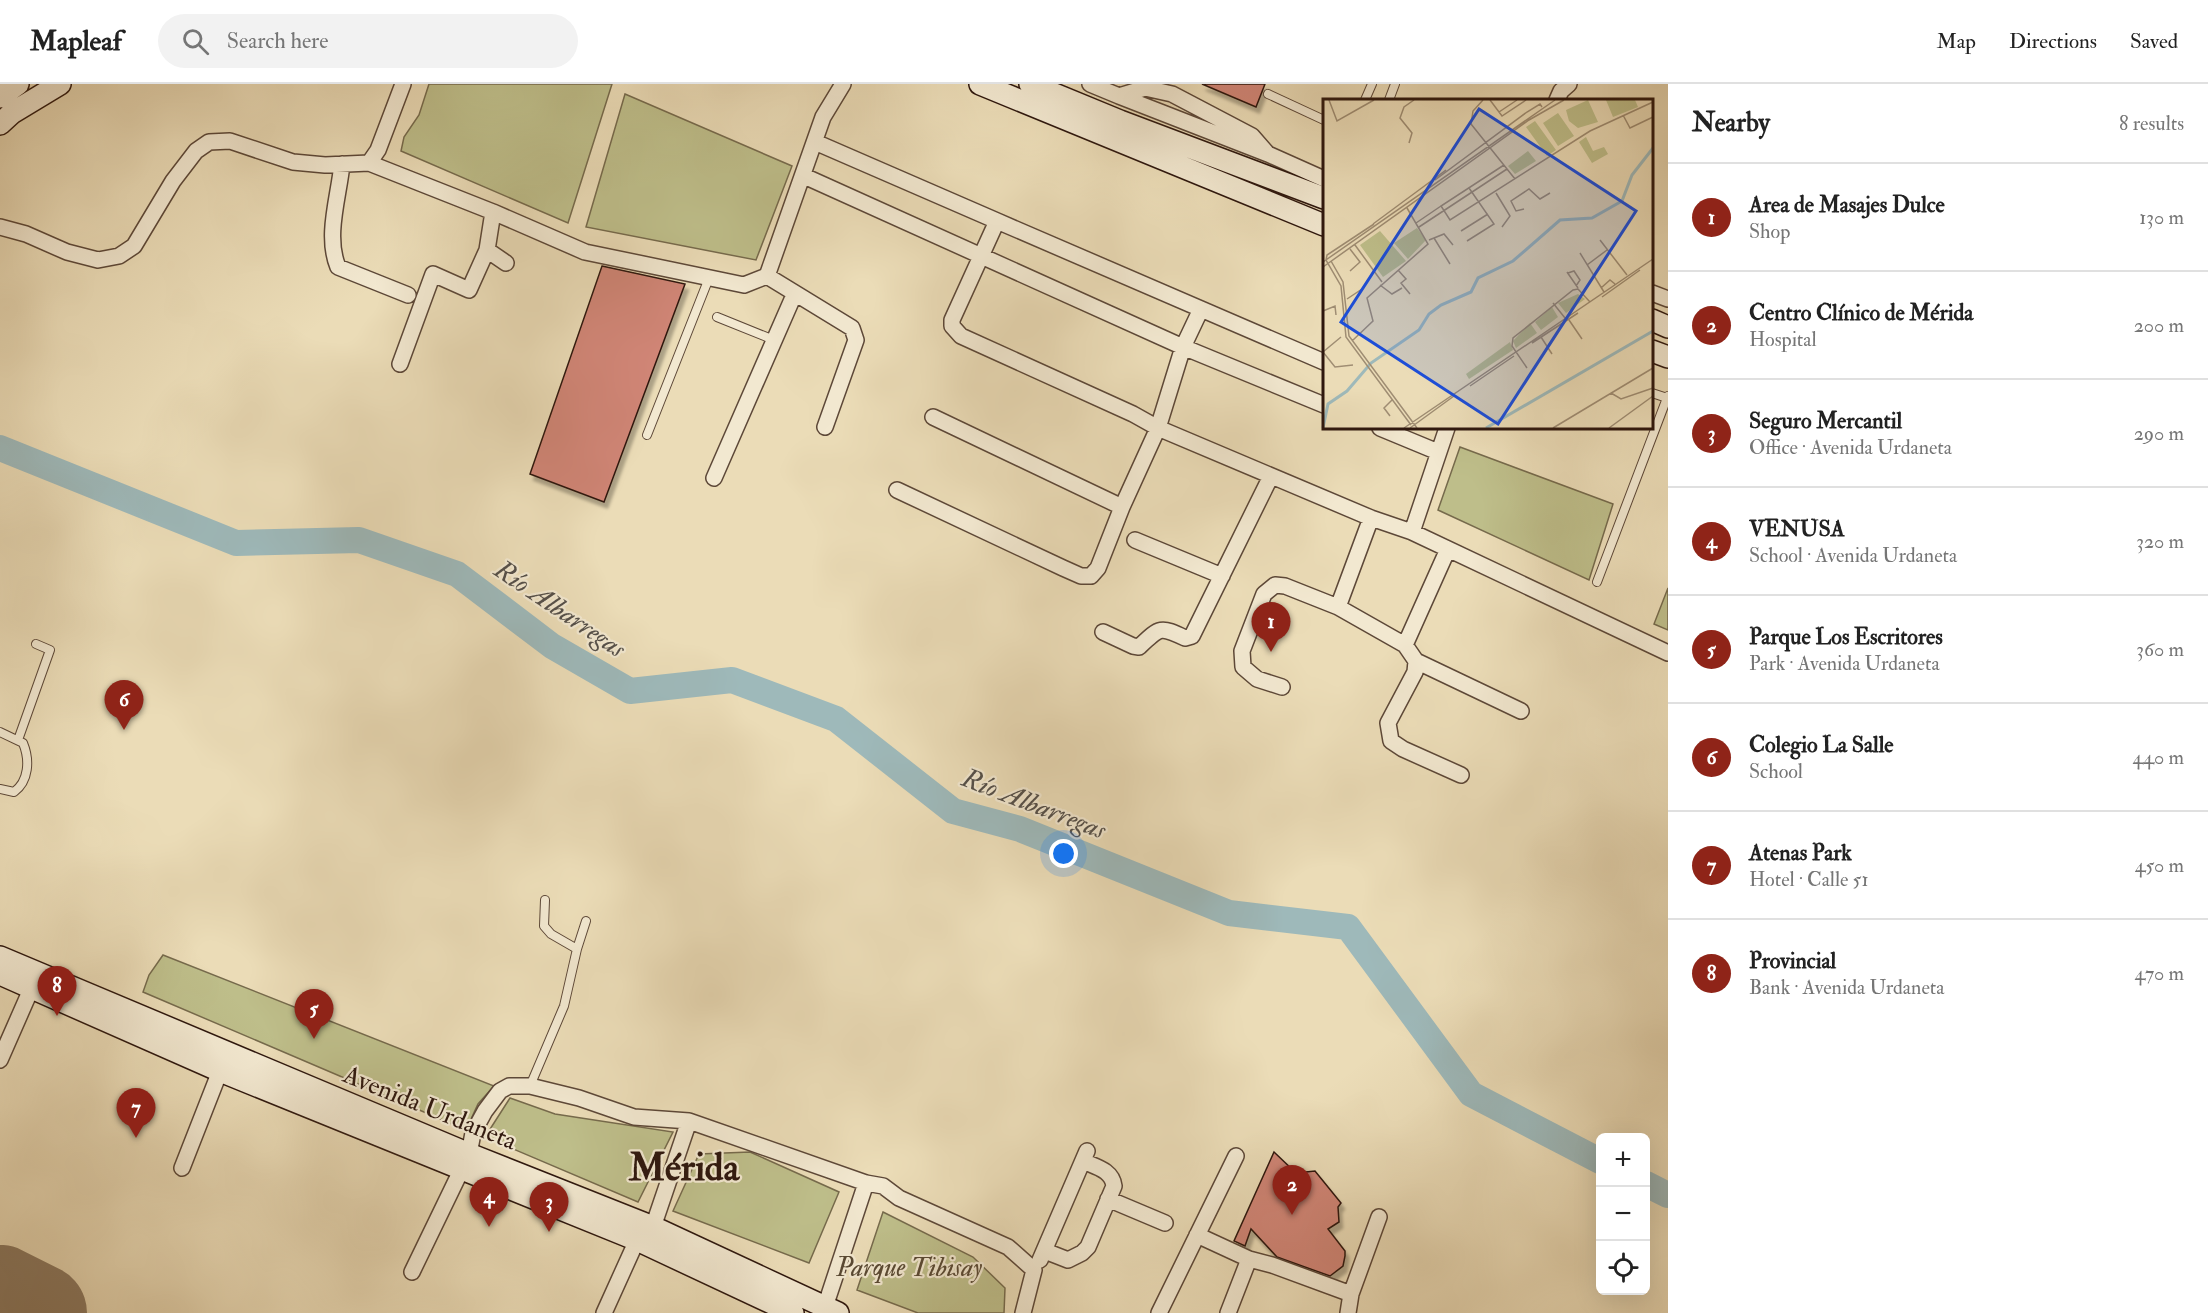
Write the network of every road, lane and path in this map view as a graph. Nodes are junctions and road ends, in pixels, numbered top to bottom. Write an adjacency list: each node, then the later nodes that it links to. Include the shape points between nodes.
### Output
1 (18, 84): 12 (street)
2 (60, 84): 17 (street)
3 (403, 84): 19 (street, via 378,150)
4 (843, 84): 18 (street, via 823,117)
5 (980, 84): 26 (street)
6 (1030, 84): 23 (street)
7 (1090, 84): 22 (street)
8 (1372, 84): 13 (lane)
9 (1395, 84): 14 (lane)
10 (1569, 84): 15 (street)
11 (1268, 94): 16 (lane)
12 (0, 98)
13 (1365, 99)
14 (1389, 99)
15 (1557, 99)
16 (1323, 120)
17 (0, 124)
18 (815, 142): 21 (street); 25 (street)
19 (369, 163): 20 (street); 24 (street)
20 (342, 164): 27 (street, via 293,162 230,141 209,142 196,151 172,181 134,246 119,256 98,260); 34 (street, via 333,234 338,267)
21 (804, 176): 29 (street); 31 (street)
22 (1323, 179)
23 (1323, 198)
24 (493, 212): 28 (street); 32 (street, via 585,252)
25 (997, 221): 29 (street); 37 (street)
26 (1323, 225)
27 (0, 227)
28 (486, 250): 30 (street); 46 (street, via 469,290 433,274)
29 (981, 256): 42 (street); 52 (street, via 954,313 952,326 956,332)
30 (506, 263)
31 (766, 276): 32 (street, via 744,285); 35 (street)
32 (709, 278): 55 (lane)
33 (1653, 293): 36 (street)
34 (408, 295)
35 (794, 295): 41 (street); 51 (street, via 852,328 855,334)
36 (1668, 299)
37 (1201, 309): 42 (street); 45 (street)
38 (717, 317): 41 (lane)
39 (1653, 320): 40 (street)
40 (1668, 327)
41 (774, 340): 58 (street)
42 (1184, 347): 49 (street); 52 (street)
43 (1653, 351): 44 (street)
44 (1668, 357)
45 (1323, 362)
46 (400, 364)
47 (1653, 393): 48 (lane)
48 (1668, 397): 66 (lane)
49 (1323, 405)
50 (933, 417): 60 (street)
51 (825, 427)
52 (1158, 428): 57 (street); 60 (street)
53 (1382, 429): 56 (street)
54 (1447, 429): 56 (street)
55 (647, 435)
56 (1438, 452): 62 (street)
57 (1271, 476): 61 (street); 65 (street)
58 (714, 478)
59 (897, 490): 60 (street, via 1086,577 1098,568)
60 (1122, 507)
61 (1371, 518): 62 (street); 67 (street)
62 (1412, 532): 64 (street)
63 (1135, 540): 65 (street)
64 (1448, 549): 70 (street); 71 (street)
65 (1222, 576): 68 (street, via 1189,638 1161,629 1139,647)
66 (1597, 582)
67 (1338, 607): 70 (street); 73 (street, via 1285,586 1275,585 1264,594 1242,651 1243,667 1257,678)
68 (1103, 632)
69 (36, 644): 76 (lane, via 50,650)
70 (1405, 645): 72 (street)
71 (1668, 653)
72 (1416, 662): 74 (street); 77 (street, via 1415,672 1388,723 1391,741)
73 (1282, 687)
74 (1521, 711)
75 (0, 732): 76 (lane)
76 (18, 740): 78 (lane, via 27,753 22,787 14,792)
77 (1461, 775)
78 (0, 789)
79 (545, 900): 81 (lane, via 544,926)
80 (586, 921): 81 (lane)
81 (577, 949): 87 (lane, via 564,1006)
82 (0, 957): 90 (street, Avenida Urdaneta)
83 (0, 974): 84 (street, Avenida Urdaneta)
84 (32, 987): 85 (street); 86 (street, Avenida Urdaneta)
85 (0, 1059)
86 (220, 1071): 90 (street, Avenida Urdaneta); 91 (street)
87 (530, 1086): 88 (street, via 634,1117); 90 (street, via 509,1086 500,1091 473,1133)
88 (689, 1121): 92 (street); 96 (street)
89 (1236, 1156): 97 (street)
90 (465, 1161): 96 (street, Avenida Urdaneta); 101 (street)
91 (183, 1168)
92 (866, 1183): 100 (street, via 882,1186 899,1198 1008,1247); 103 (street)
93 (1108, 1199): 95 (street); 98 (street, via 1082,1253 1068,1260); 98 (street, via 1113,1179 1085,1156)
94 (1379, 1217): 102 (street)
95 (1166, 1223)
96 (645, 1234): 103 (street, Avenida Urdaneta); 104 (street); 105 (street, Avenida Urdaneta)
97 (1197, 1235): 99 (street); 107 (street)
98 (1045, 1251): 100 (street)
99 (1249, 1259): 102 (street); 108 (street)
100 (1034, 1270): 106 (street)
101 (412, 1272)
102 (1351, 1294): 109 (street)
103 (831, 1310)
104 (604, 1313)
105 (793, 1313)
106 (1023, 1313)
107 (1159, 1313)
108 (1228, 1313)
109 (1348, 1313)

